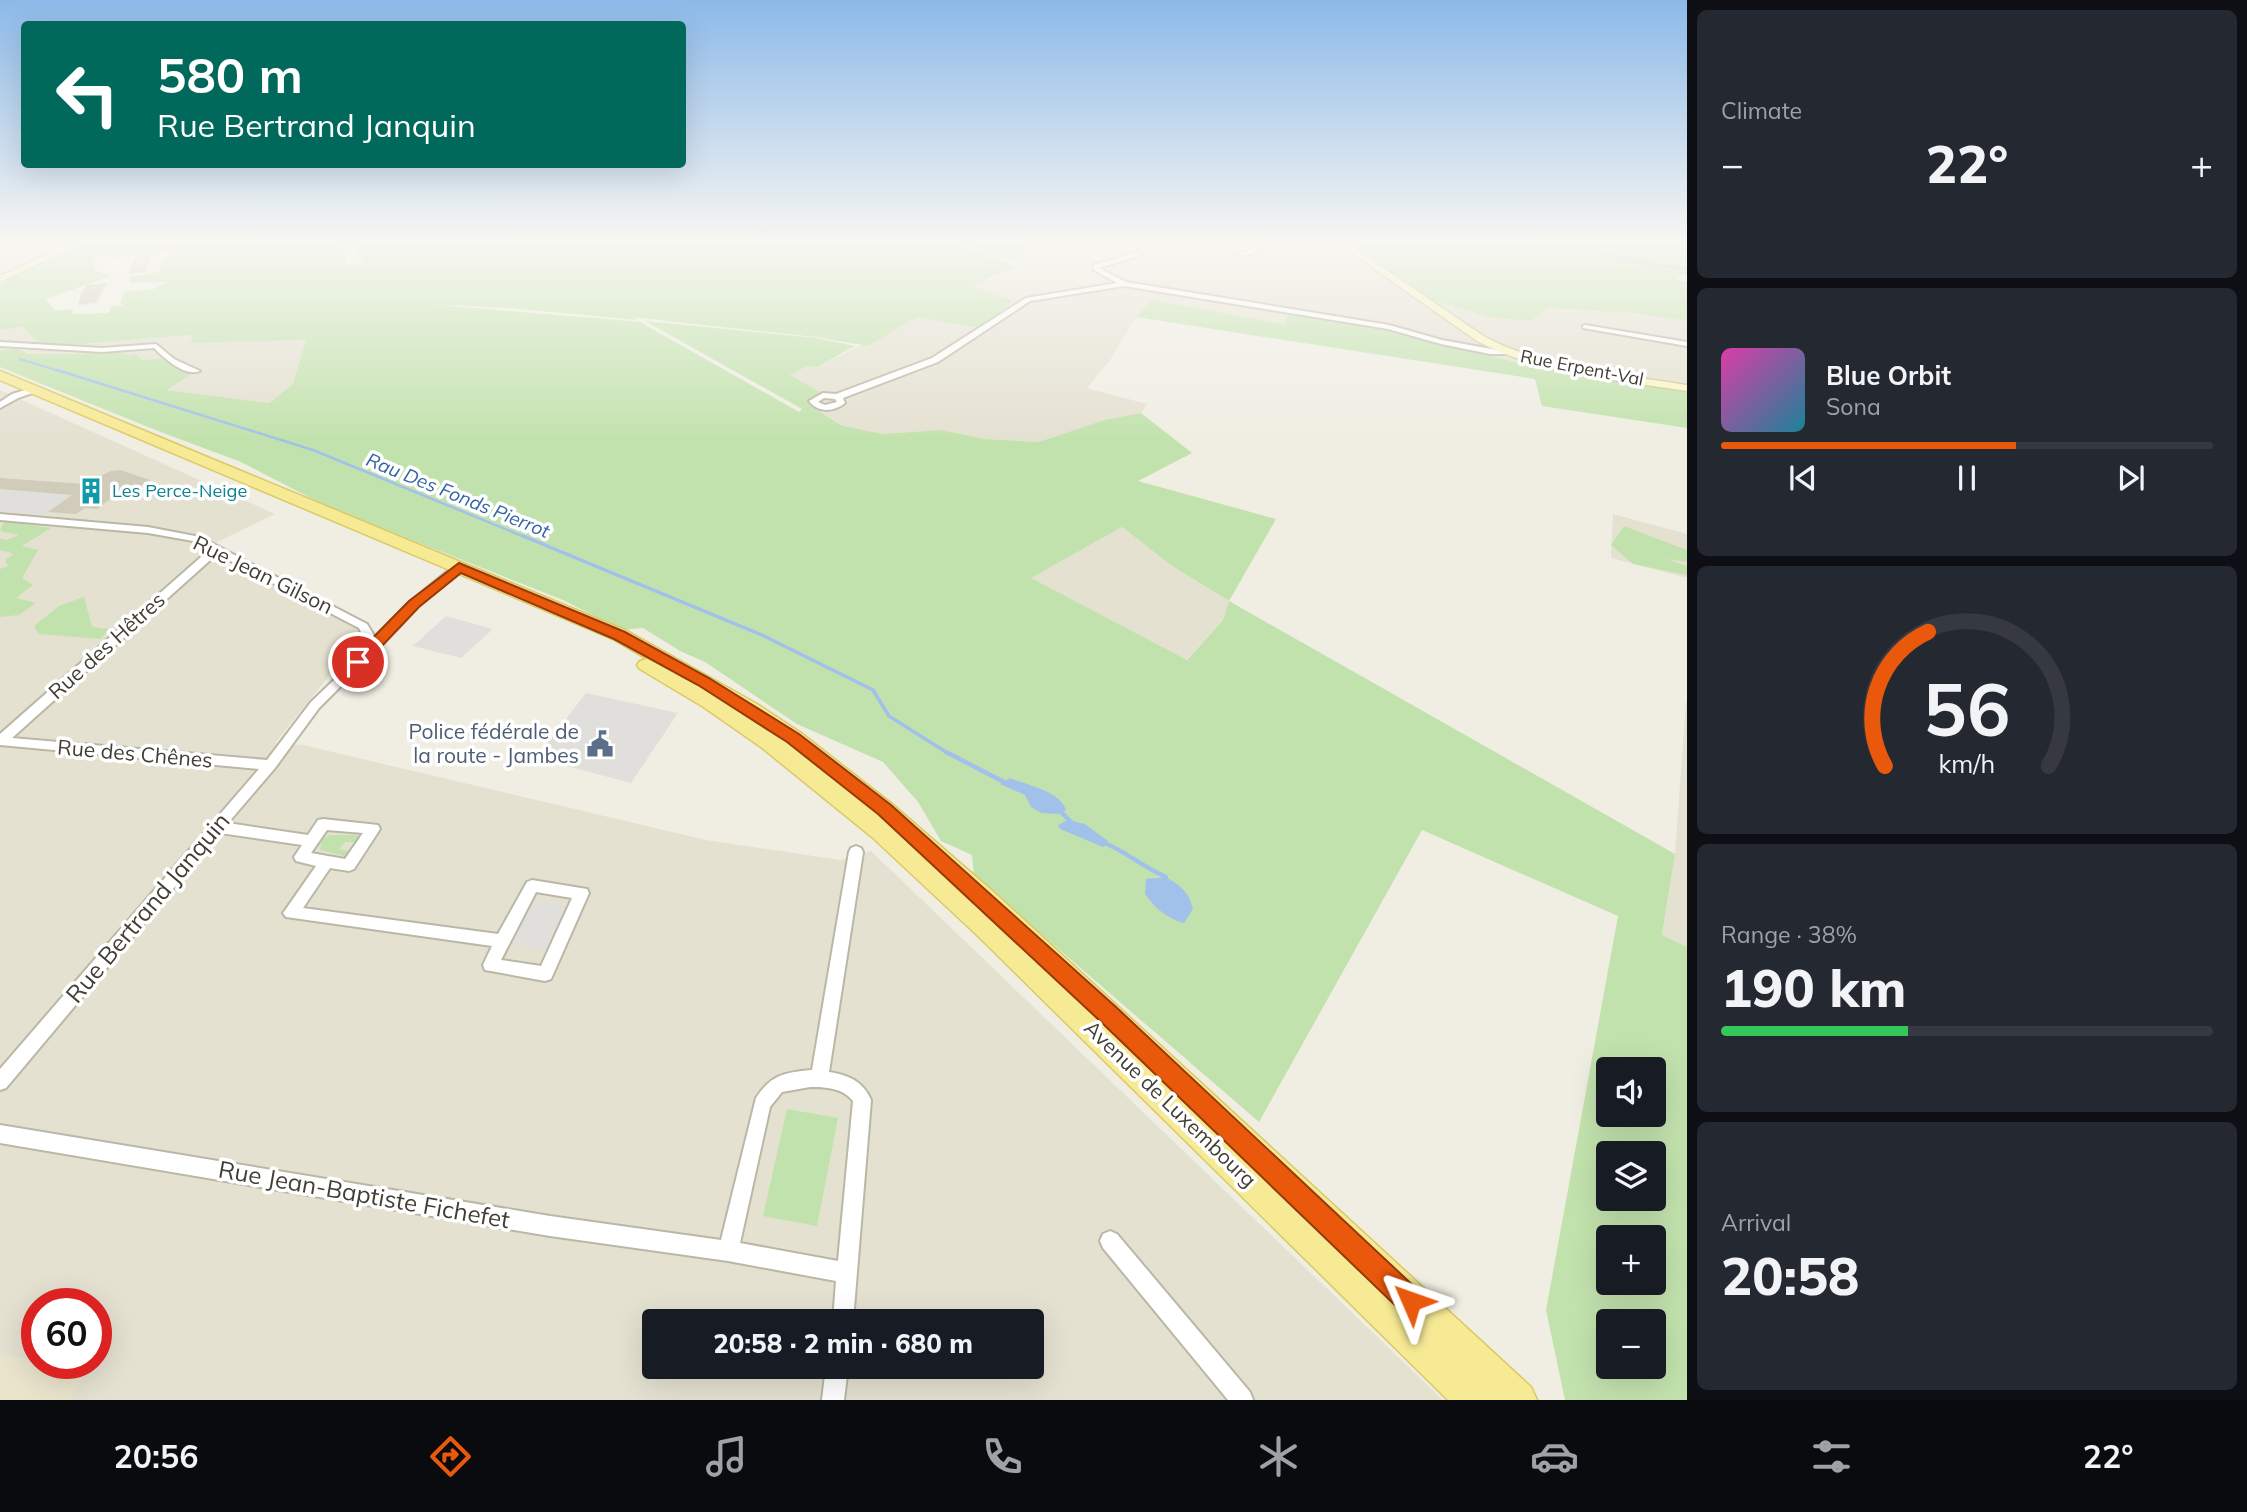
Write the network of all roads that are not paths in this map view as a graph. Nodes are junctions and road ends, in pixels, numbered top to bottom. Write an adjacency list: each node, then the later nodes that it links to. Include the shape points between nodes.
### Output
1 (1012, 309): 13 (street, via 935,360)
2 (1280, 309): 7 (street)
3 (1437, 309): 7 (street, Rue Erpent-Val)
4 (1585, 327): 6 (street)
5 (0, 344): 8 (street, via 102,350 156,346 171,360)
6 (1687, 344)
7 (1504, 352): 11 (street, Rue Erpent-Val)
8 (196, 371)
9 (0, 375): 12 (main road, Avenue de Luxembourg)
10 (0, 383): 12 (main road, Avenue de Luxembourg)
11 (1687, 388)
12 (29, 391): 14 (street); 17 (main road, Avenue de Luxembourg)
13 (837, 397)
14 (0, 406)
15 (0, 517): 16 (street, Rue Jean Gilson, via 173,534 196,539)
16 (215, 550): 18 (street, Rue Jean Gilson, via 363,626 369,637); 19 (street, Rue des Hêtres)
17 (454, 571): 18 (street, Rue Bertrand Janquin); 36 (main road, Avenue de Luxembourg, via 652,668 757,733 824,782 973,915); 37 (main road, Avenue de Luxembourg, via 573,615 665,659 749,709 836,771 989,904)
18 (359, 660): 20 (street, Rue Bertrand Janquin, via 345,682)
19 (0, 741): 20 (street, Rue des Chênes)
20 (270, 765): 21 (street, Rue Bertrand Janquin)
21 (217, 827): 22 (street); 27 (street, Rue Bertrand Janquin)
22 (312, 841): 24 (street, via 301,857); 24 (street, via 323,824 373,829 349,865)
23 (856, 852): 26 (street)
24 (326, 862): 25 (street, via 291,913)
25 (502, 942): 25 (street, via 533,886 582,893 545,974 491,965)
26 (819, 1079): 30 (street, via 794,1079 775,1087 762,1104); 31 (street, via 851,1084 862,1100)
27 (0, 1082)
28 (0, 1134): 30 (street, Rue Jean-Baptiste Fichefet, via 550,1226)
29 (1110, 1241): 35 (street)
30 (728, 1251): 31 (street, Rue Jean-Baptiste Fichefet)
31 (848, 1273): 32 (street)
32 (844, 1309)
33 (836, 1379): 34 (street)
34 (833, 1400)
35 (1242, 1400)
36 (1475, 1400)
37 (1518, 1400)

